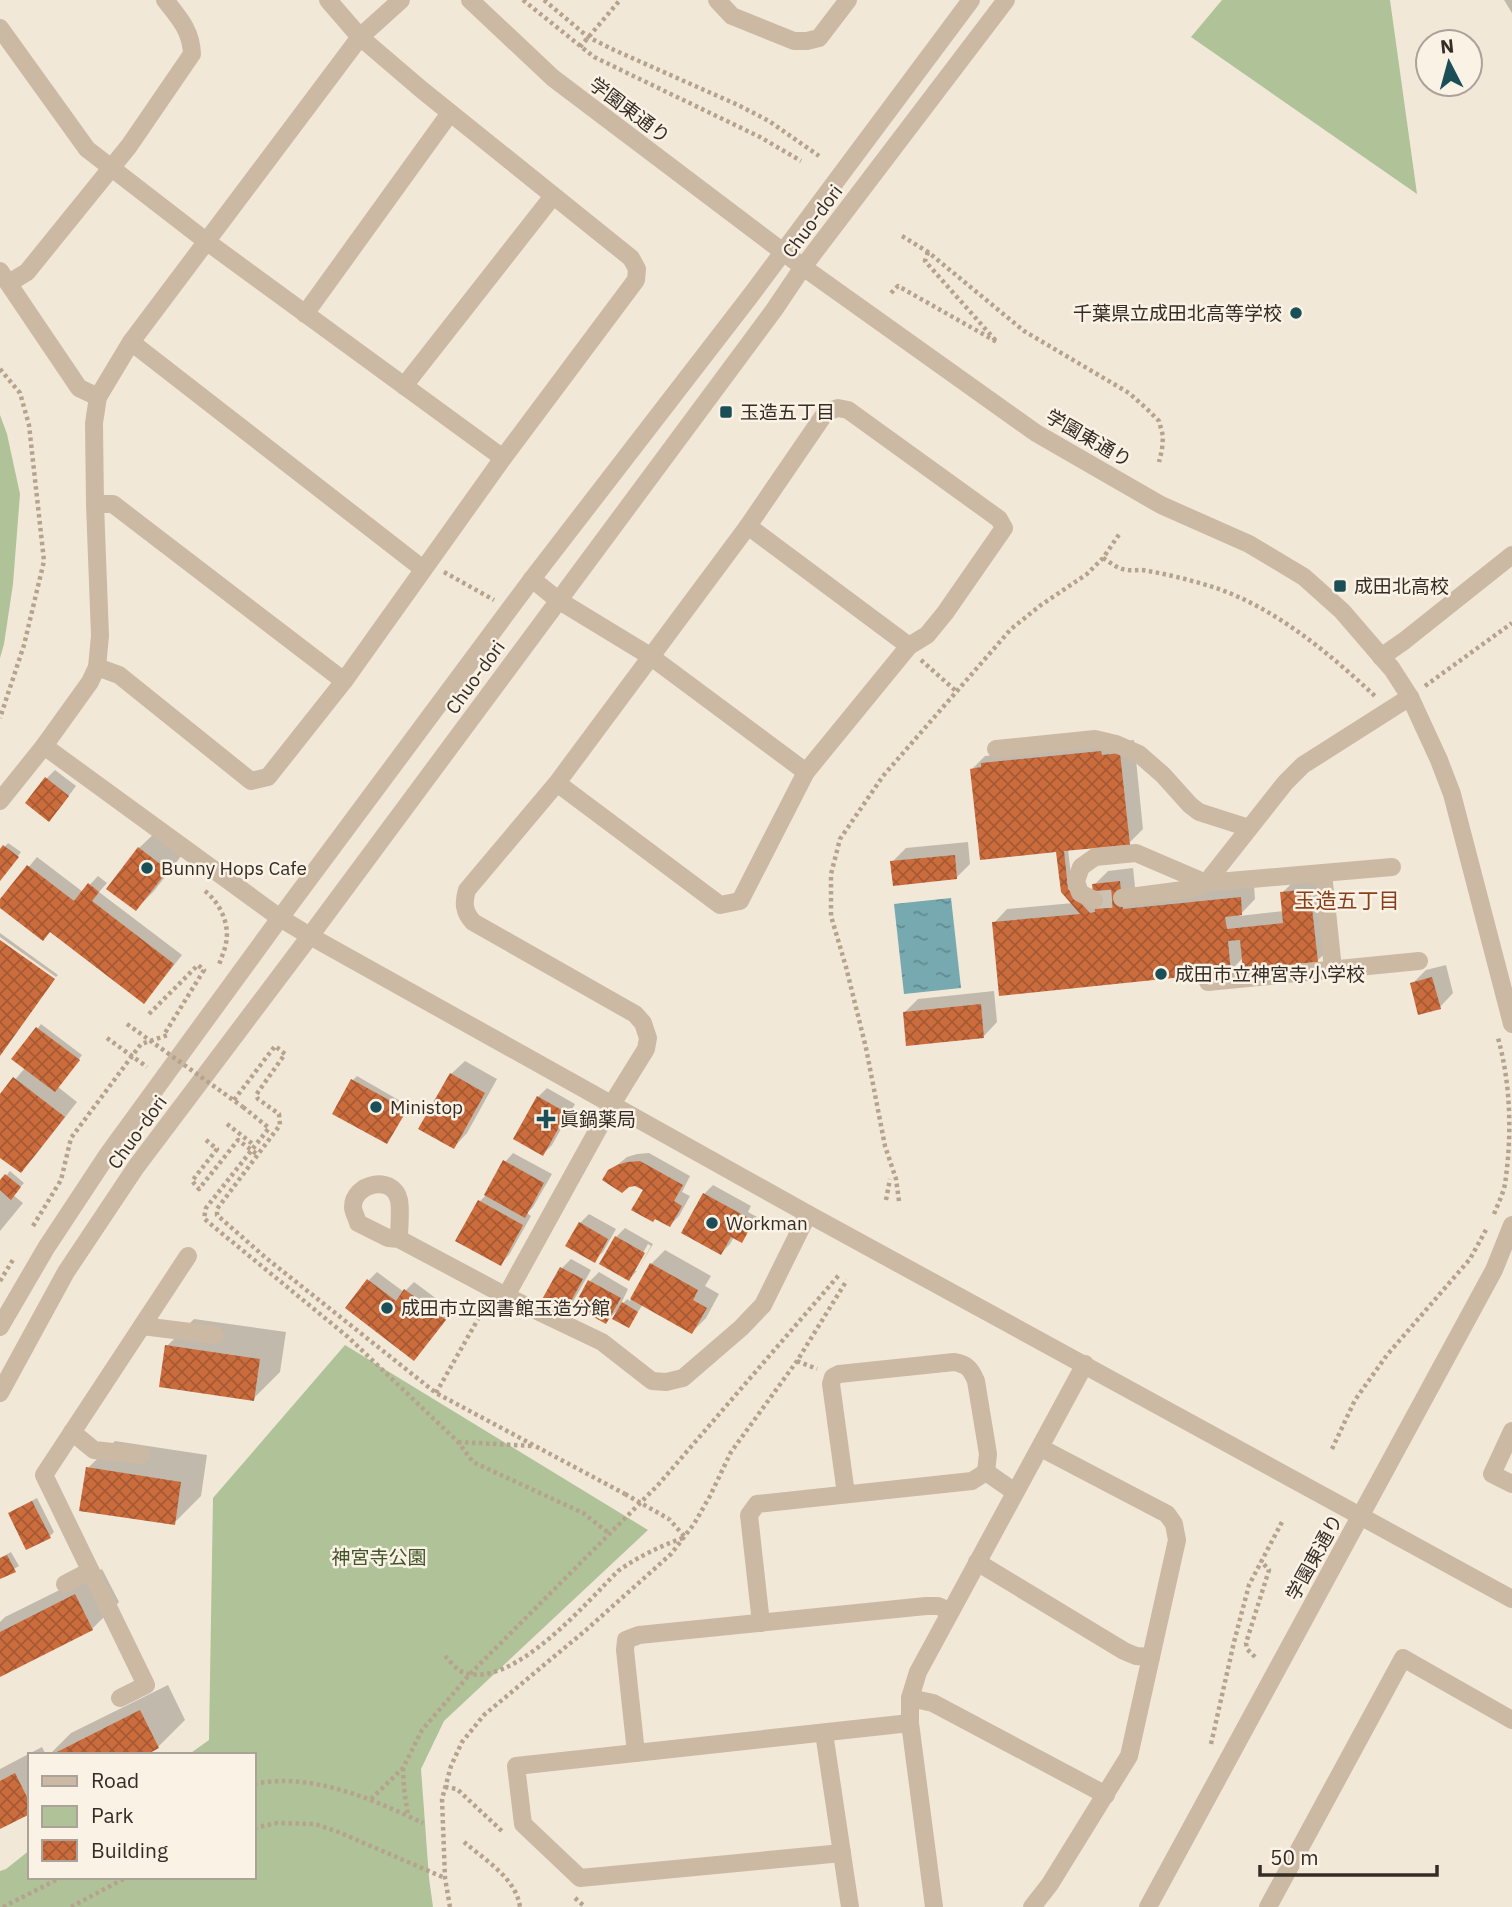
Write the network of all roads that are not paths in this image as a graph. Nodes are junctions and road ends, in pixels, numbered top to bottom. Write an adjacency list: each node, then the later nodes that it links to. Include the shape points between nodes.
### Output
1 (165, 0): 12 (street, via 191,38 192,54)
2 (328, 0): 10 (street)
3 (401, 0): 10 (street)
4 (470, 0): 15 (street, 学園東通り, via 553,78)
5 (717, 0): 6 (street, via 732,16 793,41 819,38)
6 (848, 0)
7 (971, 0): 15 (street, Chuo-dori)
8 (1006, 0): 16 (street, Chuo-dori)
9 (0, 28): 12 (street, via 87,149)
10 (360, 37): 11 (street); 14 (street)
11 (450, 113): 13 (street); 18 (street)
12 (111, 167): 14 (street); 17 (street, via 27,272)
13 (553, 196): 20 (street); 22 (street, via 631,258 636,280)
14 (206, 241): 18 (street); 19 (street)
15 (782, 251): 16 (street, 学園東通り); 27 (street, Chuo-dori)
16 (803, 267): 28 (street, Chuo-dori); 31 (street, 学園東通り, via 1036,433 1161,505 1249,544 1304,577 1342,611)
17 (4, 277): 21 (street, via 79,388)
18 (305, 314): 20 (street)
19 (131, 342): 21 (street); 26 (street)
20 (404, 386): 22 (street)
21 (98, 397): 23 (street)
22 (503, 458): 26 (street)
23 (95, 503): 32 (street); 33 (street, via 113,504)
24 (748, 526): 29 (street); 29 (street, via 826,412 838,408 848,410 999,519 1004,528 945,613 927,635); 30 (street)
25 (1512, 555): 31 (street)
26 (425, 566): 33 (street)
27 (533, 579): 28 (street); 46 (street, Chuo-dori)
28 (558, 600): 30 (street); 47 (street, Chuo-dori)
29 (909, 646): 37 (street)
30 (650, 656): 37 (street); 38 (street)
31 (1381, 657): 34 (street, 学園東通り)
32 (97, 667): 33 (street, via 119,675 251,781 268,777); 35 (street)
33 (344, 681)
34 (1410, 697): 40 (street, via 1304,765); 51 (street, 学園東通り, via 1452,794)
35 (44, 746): 39 (street); 46 (street)
36 (996, 749): 40 (street, via 1095,739 1116,744 1139,754 1199,812)
37 (806, 772): 38 (street, via 740,901 720,905)
38 (557, 783): 52 (street, via 467,891 465,908 473,922 635,1014 643,1024 646,1049)
39 (0, 801)
40 (1249, 828): 43 (street)
41 (1392, 867): 42 (street)
42 (1323, 873): 43 (street); 49 (street)
43 (1206, 883): 44 (street); 45 (street, via 1136,853 1095,857 1080,867 1076,881 1080,893)
44 (1122, 898)
45 (1094, 900)
46 (280, 918): 47 (street); 59 (street, Chuo-dori, via 108,1154)
47 (310, 936): 52 (street); 62 (street, Chuo-dori, via 136,1167 66,1272)
48 (1419, 961): 49 (street)
49 (1333, 970): 50 (street)
50 (1208, 982)
51 (1512, 1024)
52 (612, 1104): 53 (street); 57 (street)
53 (808, 1214): 57 (street, via 763,1305 683,1378 652,1381 602,1342); 61 (street)
54 (1512, 1225): 71 (street, 学園東通り, via 1494,1270)
55 (399, 1238): 57 (street)
56 (188, 1256): 58 (street)
57 (506, 1296)
58 (142, 1326): 60 (street); 64 (street)
59 (0, 1328)
60 (215, 1335)
61 (1085, 1364): 65 (street); 71 (street)
62 (0, 1393)
63 (1512, 1431): 68 (street, via 1492,1474)
64 (72, 1432): 66 (street, via 94,1450); 73 (street, via 44,1475)
65 (1041, 1448): 69 (street); 78 (street, via 1167,1514 1174,1524 1177,1540)
66 (141, 1455)
67 (986, 1472): 69 (street); 70 (street, via 972,1481); 70 (street, via 988,1454 976,1381 964,1363 839,1374 831,1384)
68 (1512, 1485)
69 (1015, 1492): 72 (street)
70 (846, 1494): 77 (street, via 757,1504 749,1515)
71 (1360, 1516): 75 (street); 90 (street, 学園東通り)
72 (977, 1562): 76 (street); 78 (street, via 1124,1651)
73 (90, 1571): 74 (street); 79 (street, via 146,1685)
74 (65, 1584)
75 (1512, 1599)
76 (950, 1611): 77 (street, via 938,1606); 80 (street, via 918,1672)
77 (761, 1623): 84 (street, via 626,1640)
78 (1151, 1657): 85 (street, via 1129,1755)
79 (120, 1698)
80 (911, 1698): 82 (street); 85 (street, via 933,1703)
81 (1512, 1720): 91 (street, via 1404,1658)
82 (910, 1723): 83 (street); 88 (street)
83 (824, 1733): 84 (street); 86 (street)
84 (636, 1753): 86 (street, via 516,1766 523,1824 580,1878)
85 (1106, 1795): 89 (street)
86 (842, 1853): 87 (street)
87 (850, 1907)
88 (934, 1907)
89 (1032, 1907)
90 (1147, 1907)
91 (1268, 1907)

